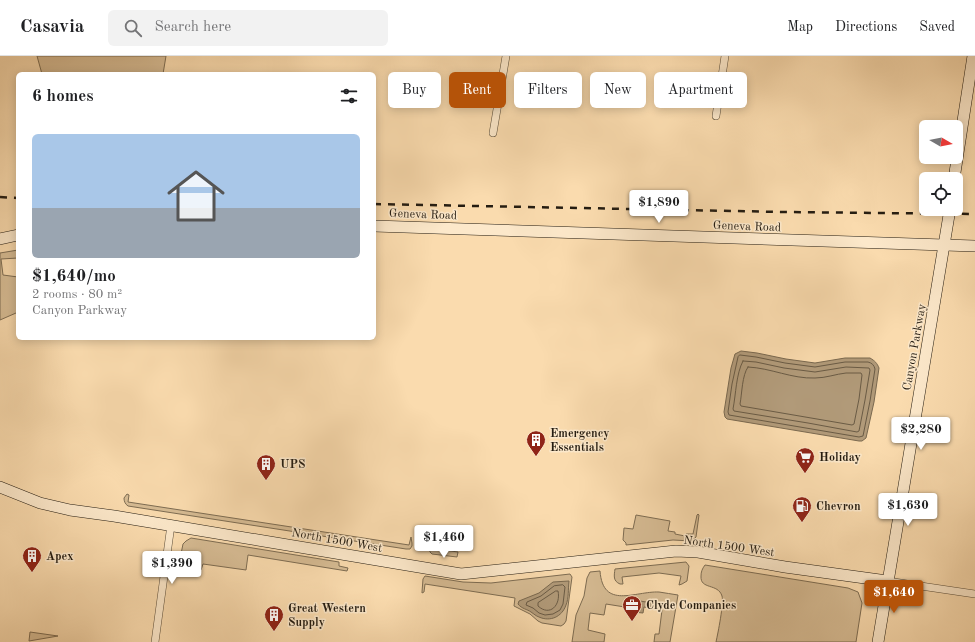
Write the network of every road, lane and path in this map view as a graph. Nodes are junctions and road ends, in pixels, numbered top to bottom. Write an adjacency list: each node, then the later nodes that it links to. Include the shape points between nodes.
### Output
1 (506, 56): 5 (street)
2 (725, 56): 4 (street)
3 (974, 56): 6 (main road)
4 (716, 116)
5 (493, 133)
6 (955, 172)
7 (949, 216): 11 (main road, Canyon Parkway)
8 (376, 226): 11 (main road, Geneva Road)
9 (16, 235): 10 (main road)
10 (0, 239)
11 (944, 246): 12 (main road, Geneva Road); 15 (main road, Canyon Parkway)
12 (975, 246)
13 (0, 487): 14 (main road, North 1500 West, via 40,503 70,510)
14 (171, 525): 15 (main road, North 1500 West, via 461,574 676,551 698,552); 17 (street)
15 (887, 581): 16 (street); 18 (main road, Canyon Parkway)
16 (975, 594)
17 (155, 642)
18 (878, 642)

